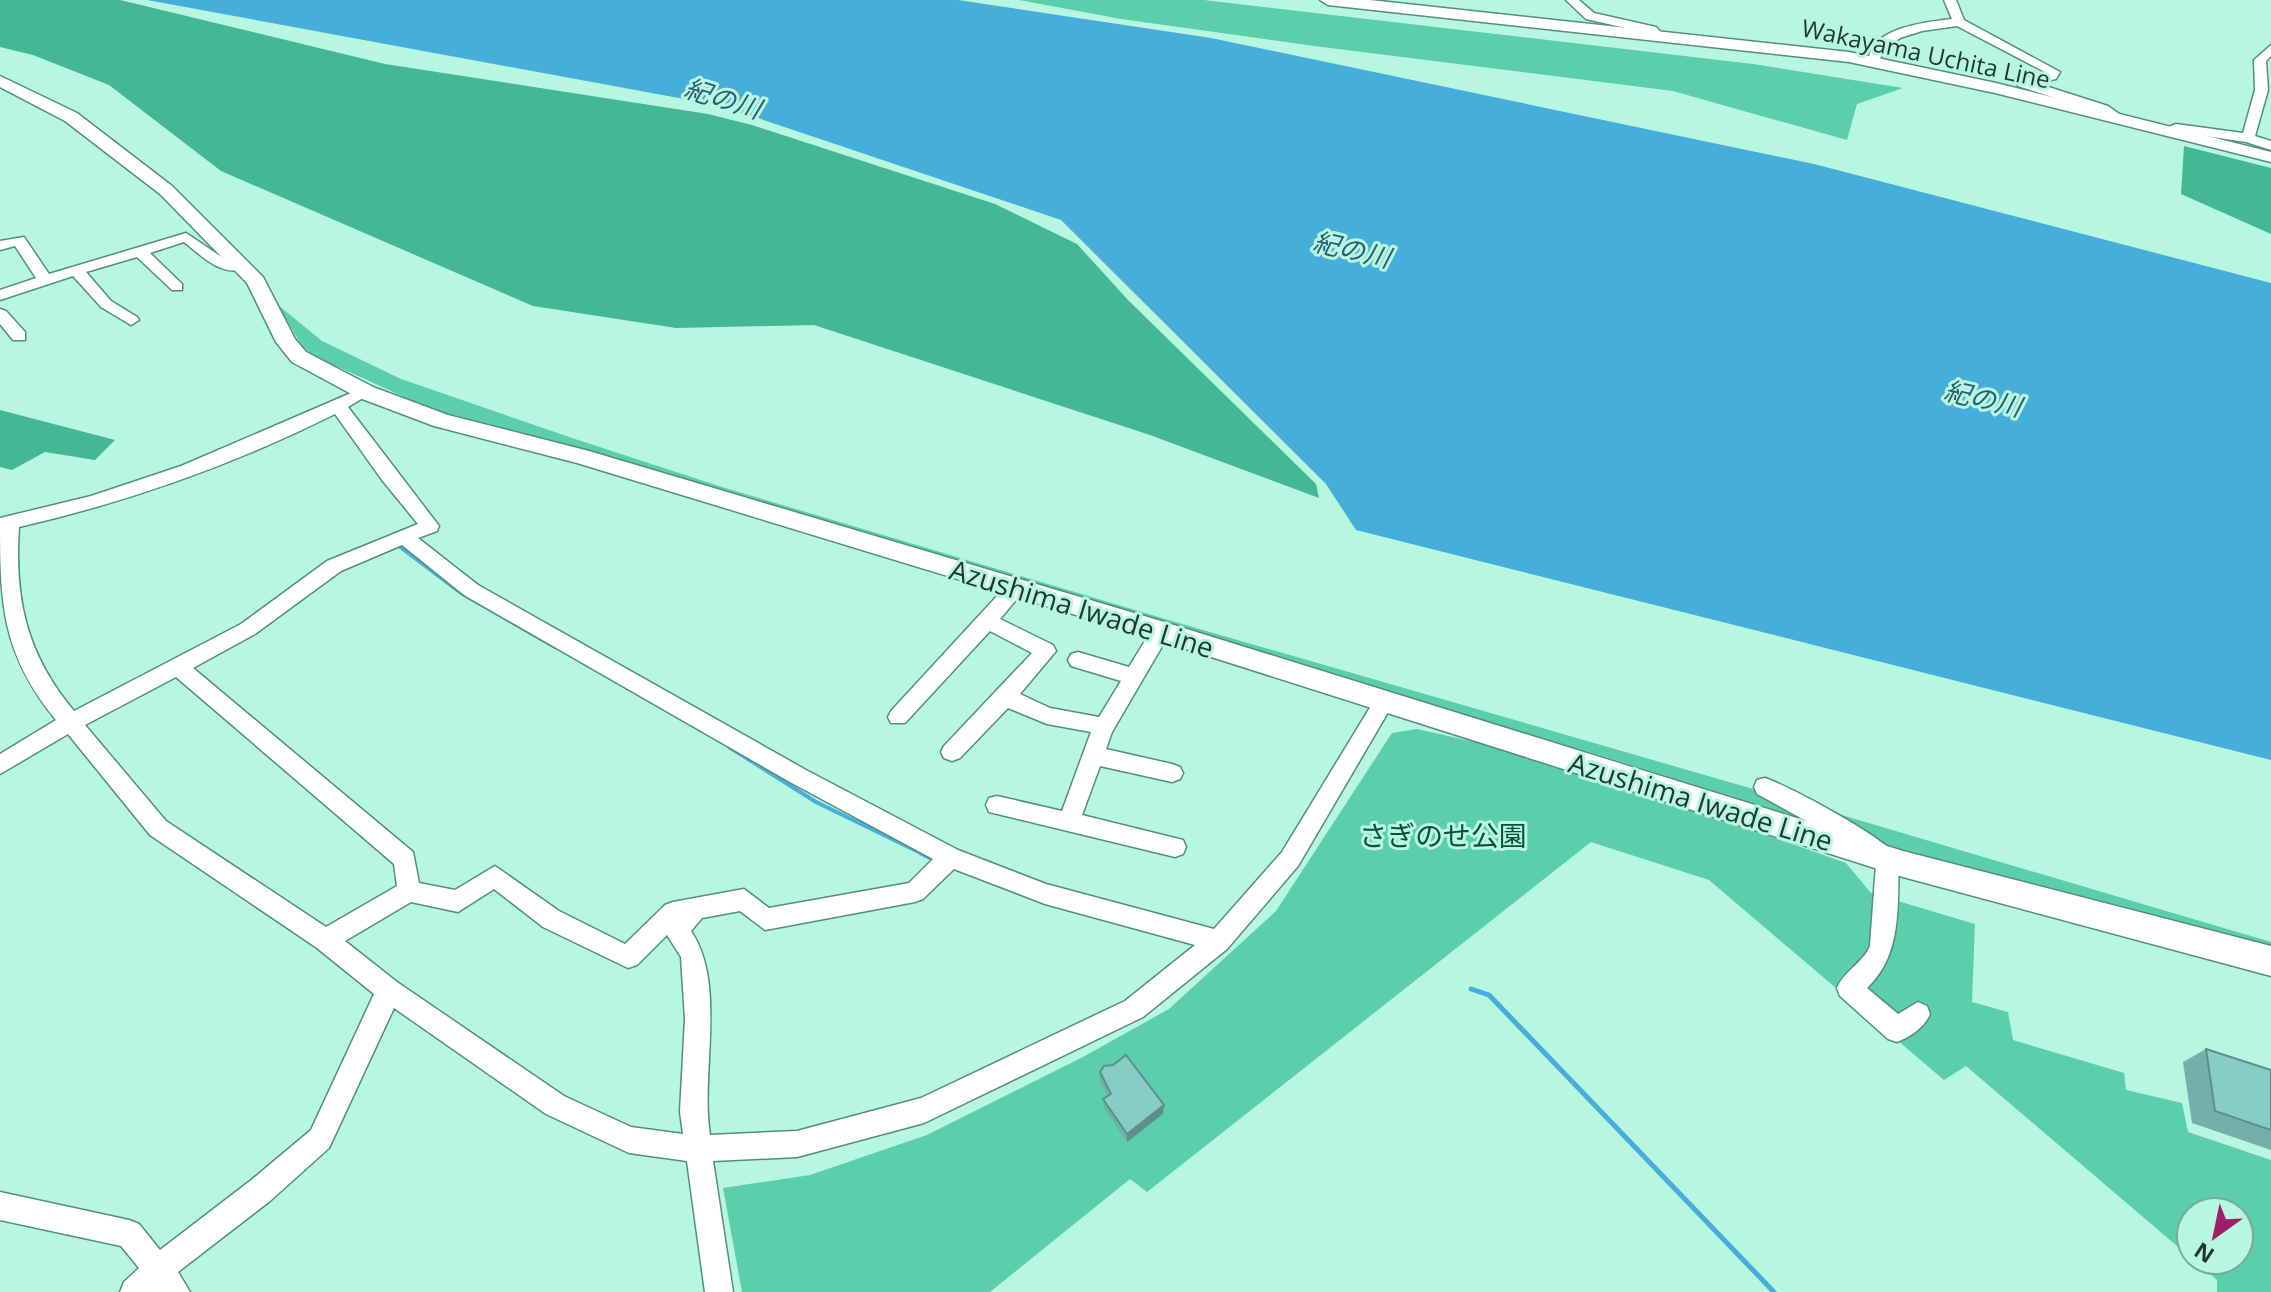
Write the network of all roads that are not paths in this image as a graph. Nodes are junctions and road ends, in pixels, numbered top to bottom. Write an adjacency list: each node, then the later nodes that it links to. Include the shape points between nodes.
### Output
1 (1331, 0): 5 (main road, Wakayama Uchita Line)
2 (1572, 0): 5 (street, via 1590,16 1652,30)
3 (1950, 0): 4 (street)
4 (1959, 22): 7 (street, via 1896,36); 9 (street, via 2054,72 2022,83)
5 (1658, 36): 7 (main road, Wakayama Uchita Line)
6 (2271, 49): 11 (street, via 2260,60 2265,79)
7 (1873, 62): 9 (main road, Wakayama Uchita Line)
8 (0, 81): 16 (main road, Azushima Iwade Line, via 71,117 110,144)
9 (2119, 119): 10 (main road, Wakayama Uchita Line)
10 (2169, 132): 11 (street, via 2176,128); 13 (main road, Wakayama Uchita Line)
11 (2248, 138): 12 (street)
12 (2271, 146)
13 (2271, 157)
14 (0, 246): 18 (street, via 19,240)
15 (140, 251): 16 (street, via 186,237 222,265); 17 (street); 19 (street)
16 (242, 265): 24 (main road, Azushima Iwade Line, via 299,357)
17 (76, 271): 18 (street); 22 (street, via 106,304)
18 (45, 280): 20 (street)
19 (177, 287)
20 (0, 295)
21 (0, 314): 23 (street)
22 (131, 320)
23 (19, 336)
24 (365, 392): 25 (street); 28 (main road, Azushima Iwade Line, via 442,421 581,456)
25 (338, 406): 26 (street, via 137,487); 27 (street, via 430,526)
26 (5, 524): 29 (street)
27 (403, 536): 33 (street, via 334,566 248,629); 48 (street, via 471,590)
28 (1016, 588): 30 (street); 31 (main road, Azushima Iwade Line)
29 (6, 614): 38 (street, via 37,679)
30 (987, 621): 35 (street, via 1046,651); 37 (street)
31 (1161, 631): 34 (street); 36 (main road, Azushima Iwade Line)
32 (1078, 660): 34 (street)
33 (178, 667): 38 (street); 50 (street, via 405,859)
34 (1131, 676): 39 (street)
35 (1005, 697): 39 (street, via 1047,716); 40 (street)
36 (1384, 702): 49 (main road, Azushima Iwade Line); 53 (street, via 1290,859)
37 (898, 717)
38 (71, 723): 42 (street); 52 (street, via 158,828)
39 (1104, 726): 41 (street)
40 (952, 752)
41 (1093, 755): 43 (street); 46 (street)
42 (0, 765)
43 (1172, 773)
44 (1765, 787): 49 (street)
45 (997, 805): 46 (street)
46 (1069, 822): 47 (street)
47 (1175, 847)
48 (950, 857): 51 (street, via 915,892 765,919 744,900); 53 (street, via 1045,894)
49 (1888, 859): 54 (main road, Azushima Iwade Line); 56 (street, via 1882,946 1874,965 1849,988 1897,1030)
50 (409, 891): 51 (street, via 458,901 495,876 551,919 628,957 673,913); 52 (street)
51 (695, 909): 57 (street, via 677,930 693,954 693,1112)
52 (325, 940): 55 (street)
53 (1219, 941): 57 (street, via 1134,1009 924,1110 797,1144)
54 (2271, 961)
55 (388, 990): 57 (street, via 555,1105 629,1140); 59 (street, via 320,1139)
56 (1918, 1014)
57 (698, 1149): 62 (street)
58 (0, 1206): 59 (street, via 129,1234)
59 (157, 1270): 60 (street); 61 (street)
60 (134, 1292)
61 (176, 1292)
62 (719, 1292)

